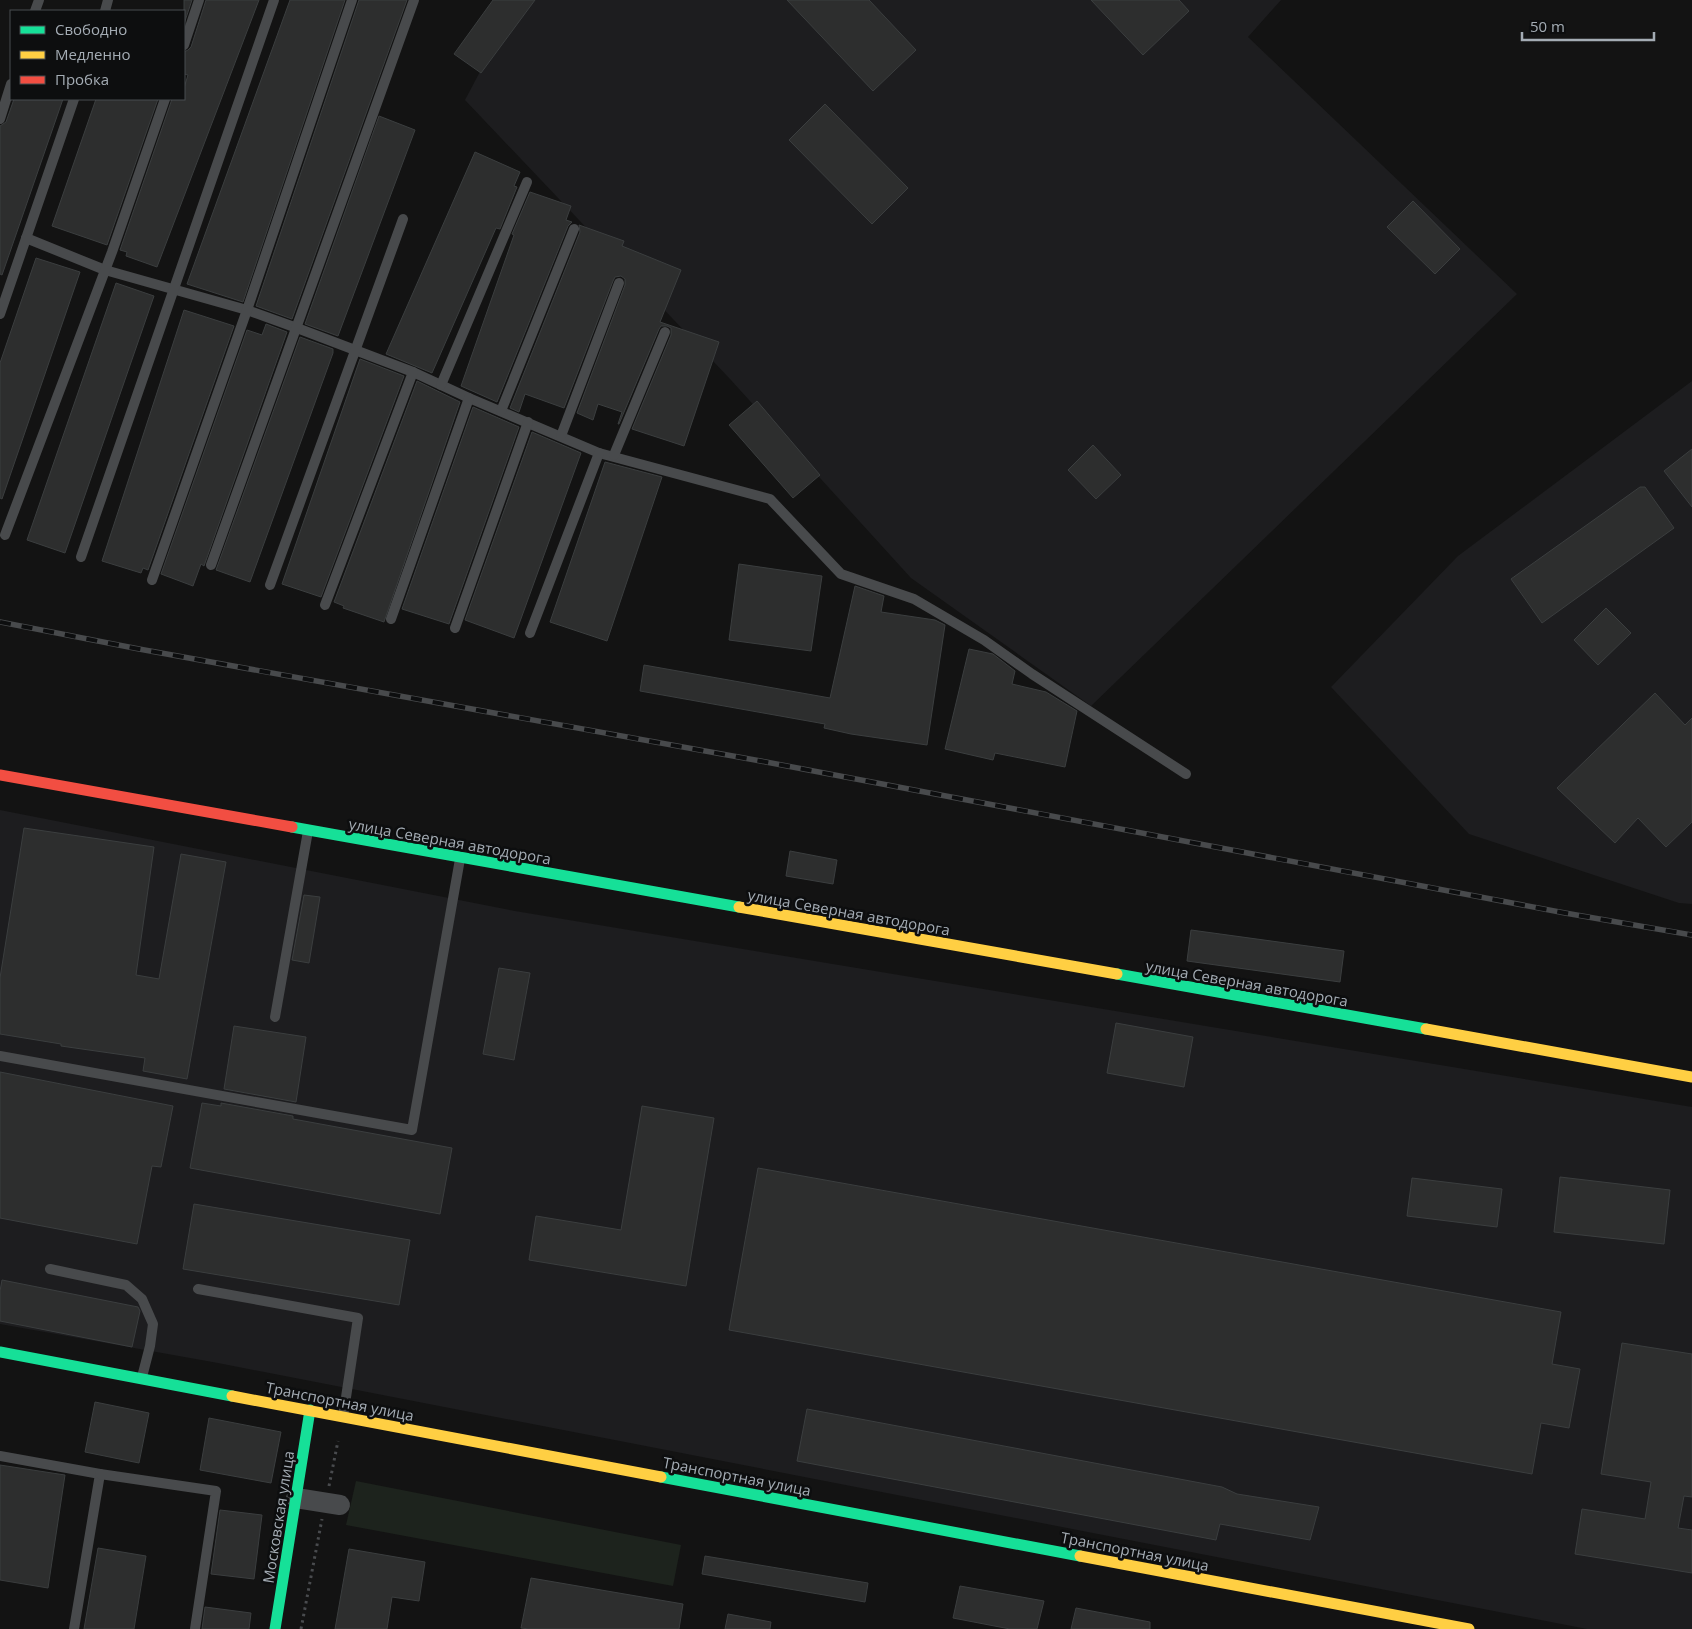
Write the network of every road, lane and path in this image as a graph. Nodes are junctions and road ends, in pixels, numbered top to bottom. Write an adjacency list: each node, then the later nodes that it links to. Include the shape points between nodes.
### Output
1 (199, 0): 5 (lane)
2 (274, 0): 16 (lane)
3 (352, 0): 17 (lane)
4 (414, 0): 19 (lane)
5 (185, 42)
6 (10, 87): 9 (lane)
7 (74, 100): 13 (lane)
8 (165, 100): 14 (lane)
9 (0, 119)
10 (527, 182): 23 (lane)
11 (403, 219): 21 (lane)
12 (574, 229): 25 (lane)
13 (26, 238): 14 (lane); 18 (lane)
14 (105, 270): 16 (lane); 30 (lane)
15 (620, 283): 27 (lane)
16 (174, 291): 17 (lane); 31 (lane)
17 (247, 310): 19 (lane); 33 (lane)
18 (0, 314)
19 (297, 328): 21 (lane); 32 (lane)
20 (665, 332): 29 (lane)
21 (356, 350): 22 (lane); 34 (lane)
22 (413, 372): 23 (lane); 35 (lane)
23 (441, 385): 24 (lane)
24 (469, 398): 25 (lane); 36 (lane)
25 (501, 411): 26 (lane)
26 (528, 422): 27 (lane); 37 (lane)
27 (561, 436): 28 (lane)
28 (599, 453): 29 (lane); 38 (lane)
29 (614, 455): 39 (lane, via 770,499 841,574 914,598 984,640)
30 (6, 535)
31 (81, 557)
32 (211, 565)
33 (152, 580)
34 (270, 585)
35 (325, 605)
36 (391, 619)
37 (455, 628)
38 (530, 633)
39 (1186, 774)
40 (0, 776): 41 (street, улица Северная автодорога)
41 (308, 831): 42 (street, улица Северная автодорога); 43 (lane)
42 (460, 858): 44 (lane, via 412,1130); 45 (street, улица Северная автодорога)
43 (275, 1017)
44 (0, 1056)
45 (1692, 1077)
46 (50, 1269): 49 (lane, via 126,1285 142,1299 153,1324)
47 (198, 1289): 51 (lane, via 358,1318)
48 (0, 1352): 49 (street, Транспортная улица)
49 (142, 1377): 50 (street, Транспортная улица)
50 (310, 1410): 51 (street, Транспортная улица); 55 (street, Московская улица)
51 (343, 1417): 61 (street, Транспортная улица)
52 (338, 1441): 56 (path)
53 (0, 1456): 54 (lane)
54 (100, 1474): 57 (lane); 58 (lane, via 216,1491)
55 (296, 1498): 56 (street); 59 (street, Московская улица)
56 (333, 1504): 60 (path)
57 (74, 1629)
58 (195, 1629)
59 (275, 1629)
60 (301, 1629)
61 (1469, 1629)

